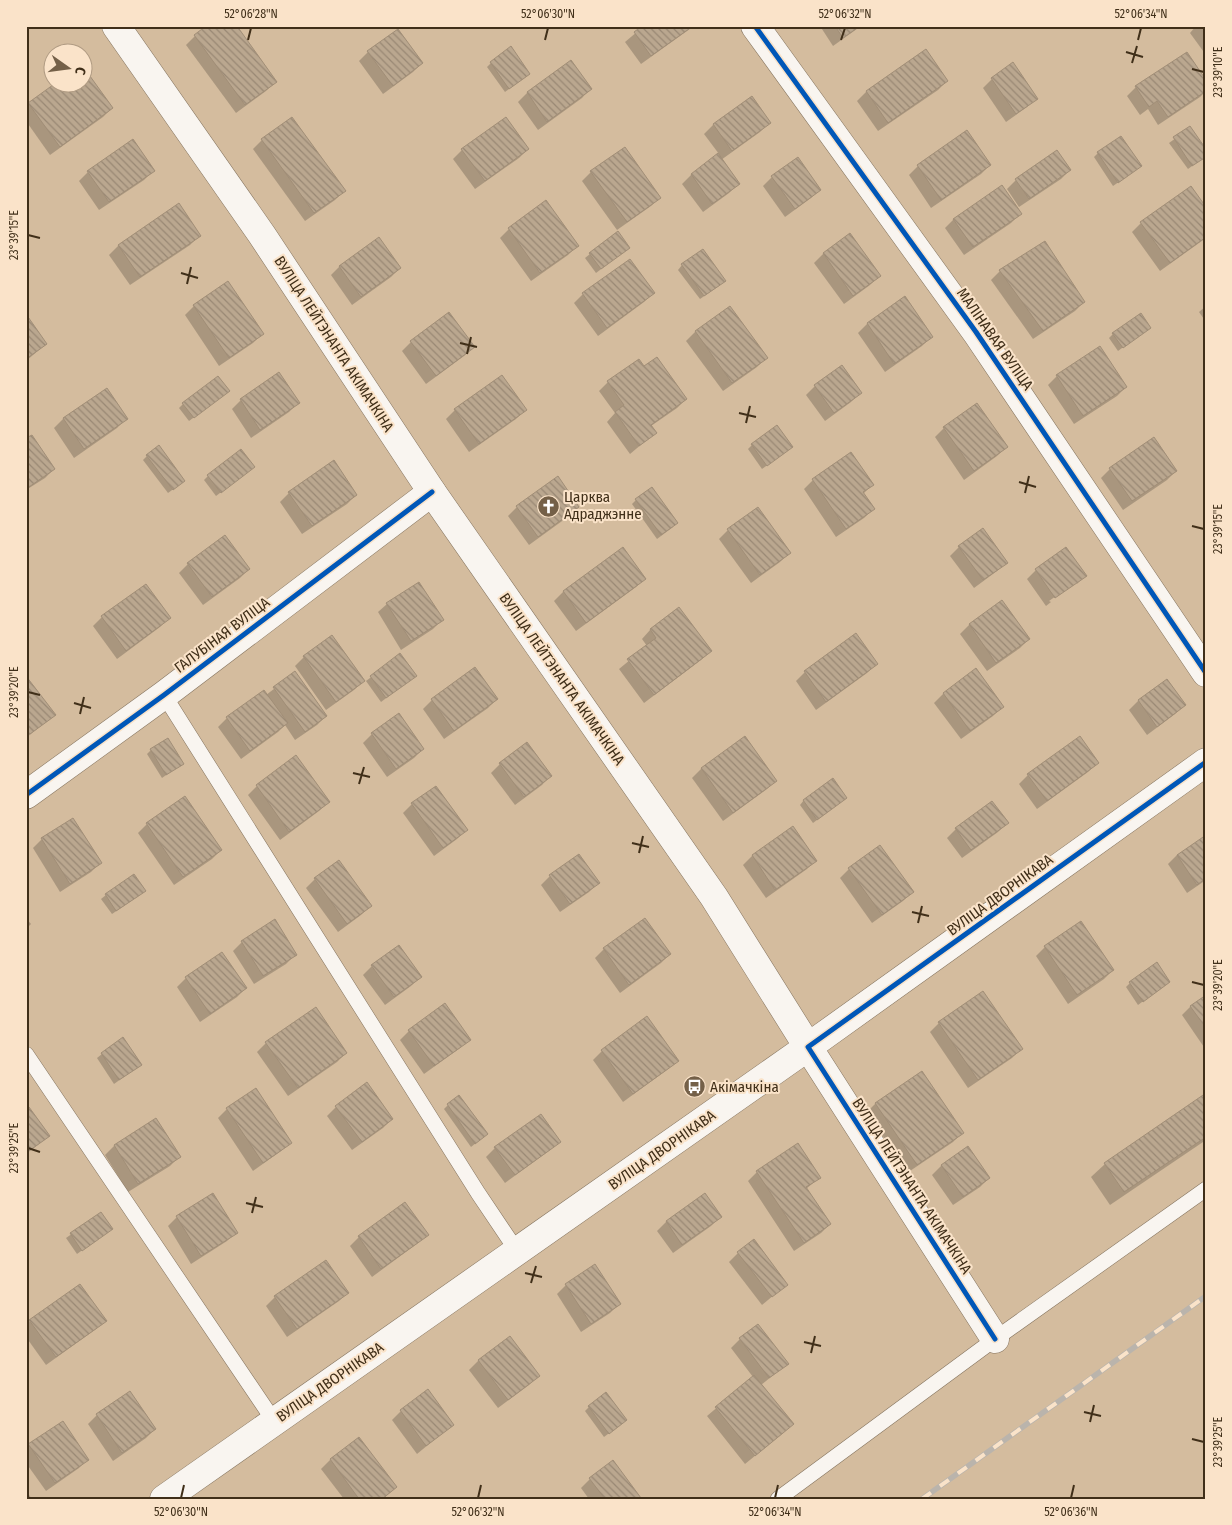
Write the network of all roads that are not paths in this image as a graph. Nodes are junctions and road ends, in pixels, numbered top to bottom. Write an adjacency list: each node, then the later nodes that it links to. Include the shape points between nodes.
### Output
1 (116, 26): 3 (street, ВУЛІЦА ЛЕЙТЭНАНТА АКІМАЧКІНА, via 262,235)
2 (755, 26): 4 (street, МАЛІНАВАЯ ВУЛІЦА, via 976,332)
3 (432, 492): 5 (street, ГАЛУБІНАЯ ВУЛІЦА); 8 (street, ВУЛІЦА ЛЕЙТЭНАНТА АКІМАЧКІНА, via 714,897)
4 (1206, 673)
5 (164, 695): 7 (street, ГАЛУБІНАЯ ВУЛІЦА); 11 (lane)
6 (1206, 762): 8 (street, ВУЛІЦА ДВОРНІКАВА)
7 (26, 794)
8 (808, 1047): 11 (street, ВУЛІЦА ДВОРНІКАВА); 12 (street, ВУЛІЦА ЛЕЙТЭНАНТА АКІМАЧКІНА)
9 (26, 1054): 13 (lane)
10 (1206, 1189): 12 (lane)
11 (517, 1251): 13 (street, ВУЛІЦА ДВОРНІКАВА)
12 (995, 1339): 15 (lane)
13 (274, 1421): 14 (street, ВУЛІЦА ДВОРНІКАВА)
14 (164, 1499)
15 (778, 1499)

